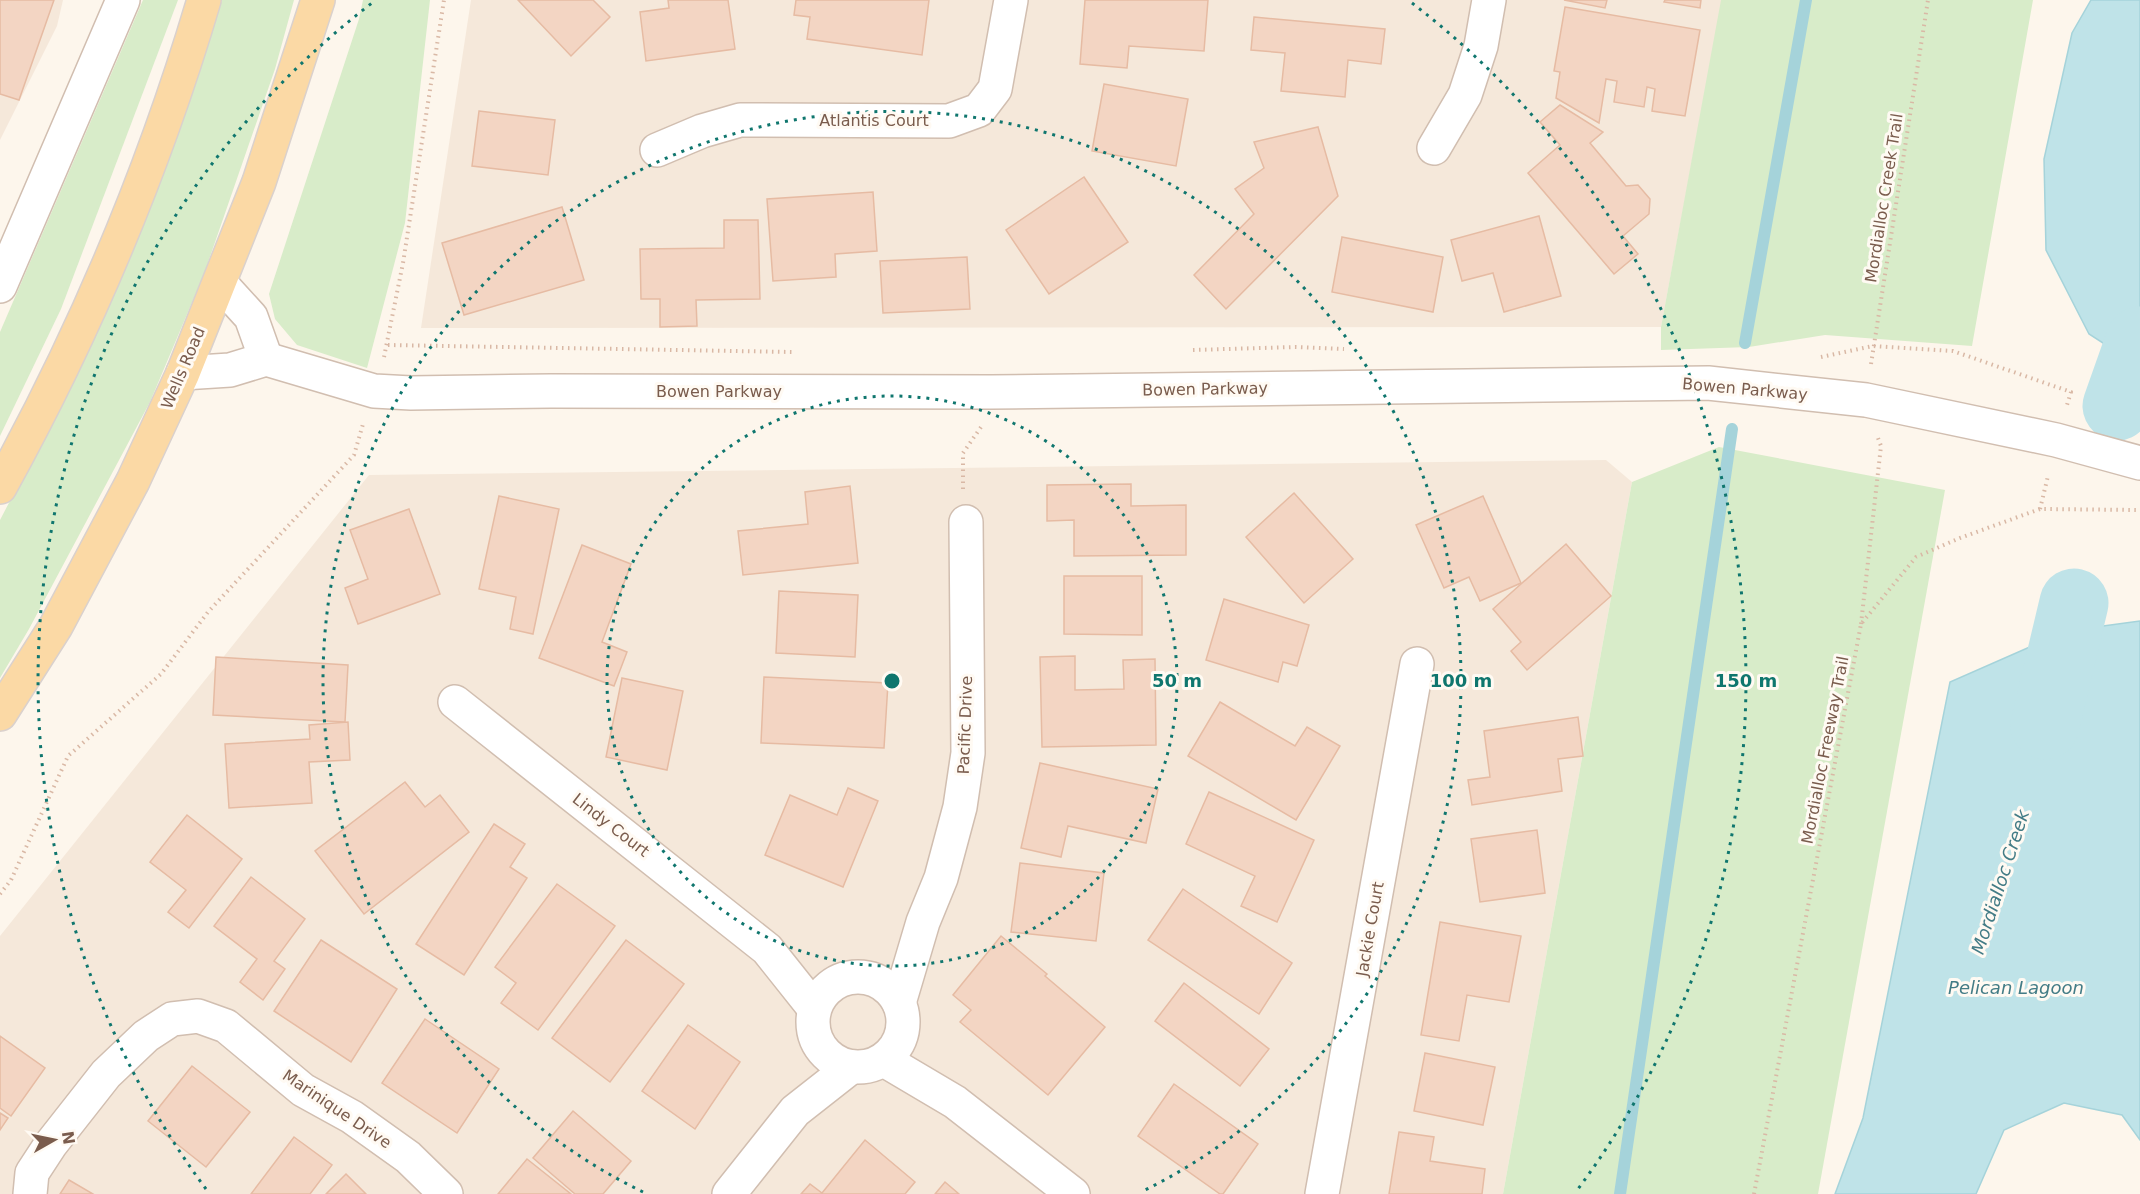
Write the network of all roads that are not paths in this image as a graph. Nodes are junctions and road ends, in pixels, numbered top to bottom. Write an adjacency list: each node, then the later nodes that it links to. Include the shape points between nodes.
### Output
1 (123, 0): 9 (street)
2 (204, 0): 13 (main road, via 152,154 103,279)
3 (318, 0): 8 (main road, Wells Road, via 259,182)
4 (1011, 0): 7 (street, Atlantis Court, via 995,88 979,110 950,121 740,120)
5 (1489, 0): 6 (street, via 1481,46 1465,95)
6 (1434, 148)
7 (657, 150)
8 (220, 283): 10 (street, via 251,317); 11 (main road, Wells Road)
9 (0, 286)
10 (266, 359): 11 (street, via 230,370); 12 (street, Bowen Parkway, via 374,391 411,393 991,392 1707,383 1866,400 2056,440)
11 (183, 373): 17 (main road, Wells Road, via 133,481 67,605)
12 (2140, 463)
13 (0, 487)
14 (966, 522): 18 (street, Pacific Drive, via 968,753 960,807 941,878)
15 (1417, 664): 31 (street, Jackie Court)
16 (455, 702): 19 (street, Lindy Court)
17 (0, 714)
18 (923, 922): 20 (street, Pacific Drive); 21 (street, Pacific Drive)
19 (766, 949): 20 (street, Lindy Court); 22 (street, Lindy Court)
20 (855, 980): 21 (street, via 887,988); 22 (street, via 829,987)
21 (899, 1003): 24 (street, via 903,1026)
22 (814, 1008): 23 (street, via 814,1036)
23 (820, 1048): 25 (street, via 838,1064); 26 (street)
24 (892, 1049): 25 (street, via 862,1068); 30 (street)
25 (851, 1067): 26 (street)
26 (795, 1111): 29 (street)
27 (30, 1194): 28 (street, Marinique Drive, via 32,1173 106,1074 146,1036 172,1019 198,1016 226,1026 303,1090 352,1117 408,1157)
28 (446, 1194)
29 (729, 1194)
30 (1073, 1194)
31 (1322, 1194)

